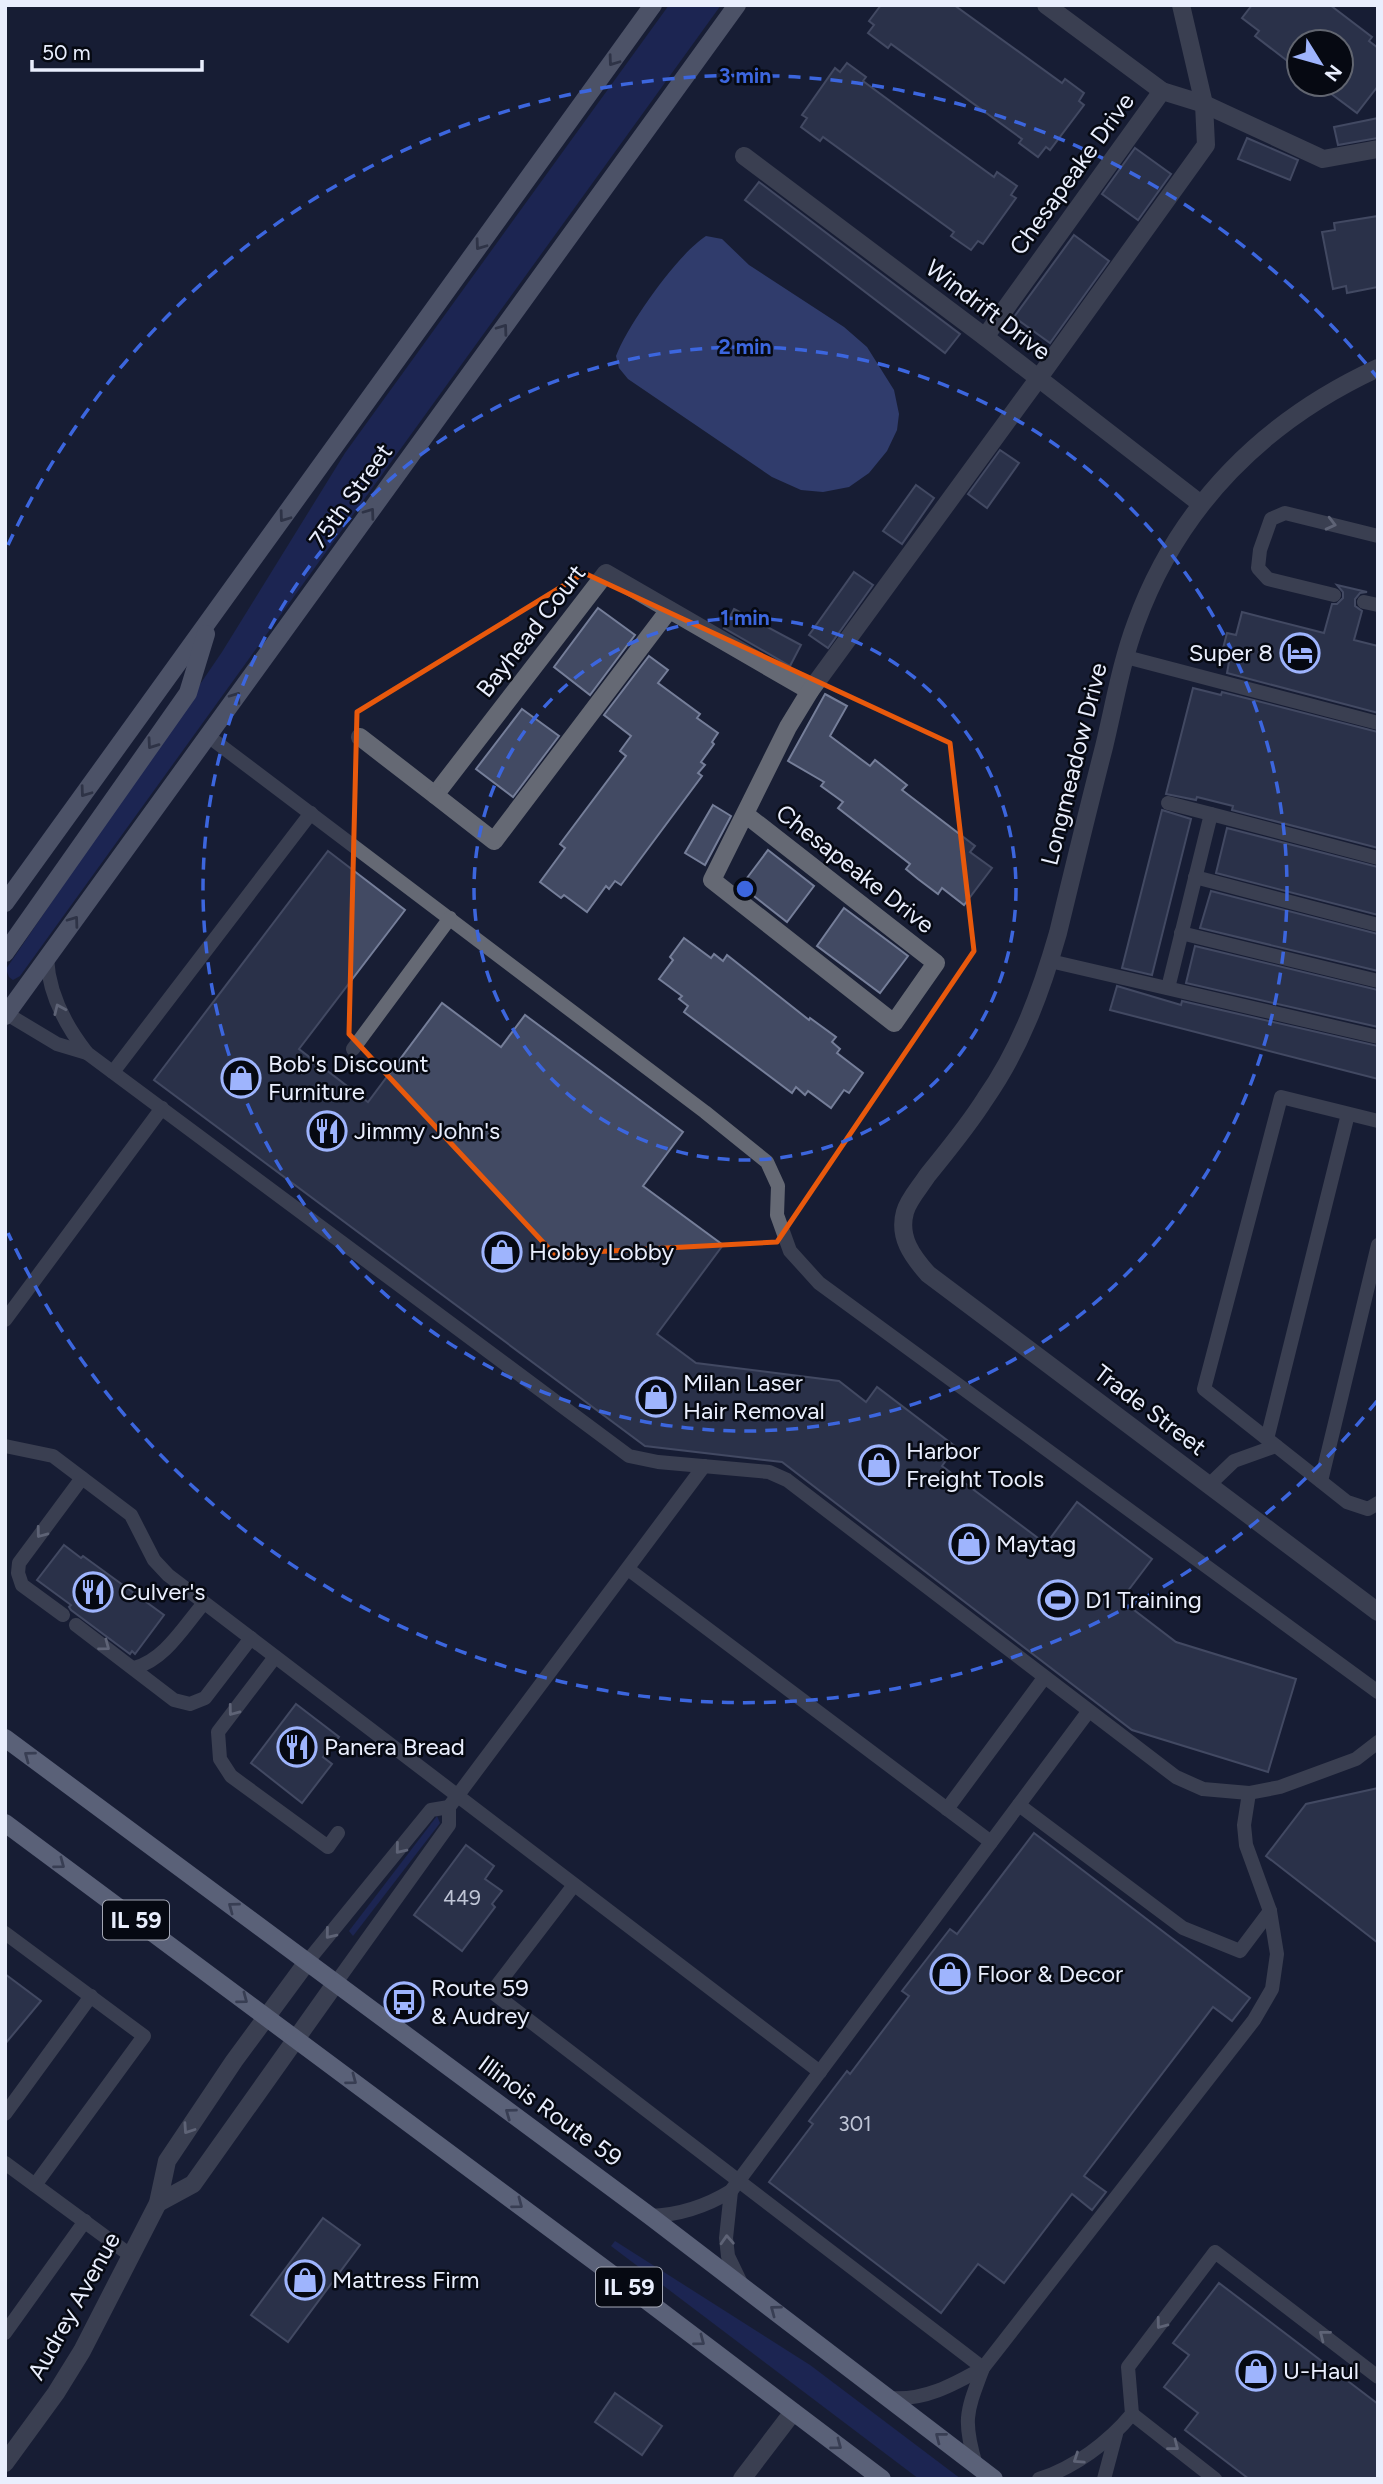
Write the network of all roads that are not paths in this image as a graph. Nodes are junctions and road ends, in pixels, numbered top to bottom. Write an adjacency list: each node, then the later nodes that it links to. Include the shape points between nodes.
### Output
1 (653, 5): 16 (main road, 75th Street, one-way to 16)
2 (737, 5): 20 (main road, 75th Street, one-way to 2)
3 (1046, 5): 5 (street)
4 (1181, 5): 6 (street, Chesapeake Drive)
5 (1162, 91): 6 (street, Chesapeake Drive); 9 (street, Chesapeake Drive)
6 (1204, 104): 7 (street, Chesapeake Drive, via 1323,159); 11 (street, Chesapeake Drive, via 1206,145)
7 (1378, 149)
8 (744, 156): 9 (street, Windrift Drive)
9 (985, 337): 11 (street, Windrift Drive)
10 (1378, 368): 12 (street, Longmeadow Drive, via 1323,395 1268,434)
11 (1038, 379): 12 (street, Windrift Drive); 18 (street, Chesapeake Drive)
12 (1201, 504): 17 (street, Longmeadow Drive, via 1149,591)
13 (1378, 536): 14 (lane, one-way to 13, via 1268,579 1258,568 1271,519 1285,513)
14 (1334, 595)
15 (669, 610): 18 (street, Bayhead Court); 22 (street, Bayhead Court, via 606,573); 22 (street, via 494,841)
16 (212, 618): 29 (main road, 75th Street, one-way to 29); 33 (main road, one-way to 33, via 188,693)
17 (1126, 657): 19 (lane); 35 (street, Longmeadow Drive)
18 (810, 691): 25 (street, Chesapeake Drive)
19 (1378, 723)
20 (208, 736): 24 (lane); 34 (main road, 75th Street, one-way to 20)
21 (360, 737): 22 (street)
22 (435, 795)
23 (1168, 803): 26 (lane)
24 (311, 813): 30 (lane); 42 (lane)
25 (745, 814): 25 (street, Chesapeake Drive, via 712,880 894,1023 936,963)
26 (1211, 814): 27 (lane); 28 (lane)
27 (1378, 858)
28 (1195, 877): 31 (lane); 32 (lane)
29 (5, 903)
30 (450, 918): 40 (lane); 65 (lane, via 767,1162 778,1186 777,1215 790,1251 819,1283)
31 (1378, 925)
32 (1181, 933): 36 (lane); 37 (lane)
33 (5, 953)
34 (47, 959): 38 (main road, 75th Street); 41 (lane, one-way to 34, via 69,1031 57,1004 48,980)
35 (1050, 961): 37 (lane); 46 (street, Longmeadow Drive, via 1008,1062 917,1190 905,1212)
36 (1378, 981)
37 (1168, 988): 39 (lane)
38 (6, 1013): 41 (lane, via 57,1044)
39 (1378, 1037)
40 (353, 1049)
41 (87, 1053): 42 (lane)
42 (113, 1072): 43 (lane)
43 (162, 1108): 48 (lane); 51 (lane, via 629,1456)
44 (1348, 1114): 45 (lane); 49 (lane); 49 (lane, via 1281,1097 1204,1389)
45 (1378, 1121)
46 (903, 1237): 54 (street, Trade Street, via 928,1274)
47 (1378, 1245): 53 (lane)
48 (5, 1320)
49 (1272, 1443): 53 (lane); 54 (lane, via 1234,1461)
50 (5, 1446): 52 (lane, via 53,1456)
51 (704, 1466): 56 (lane); 64 (lane, via 769,1472 787,1480)
52 (82, 1478): 57 (lane, via 131,1515 154,1560); 59 (lane, one-way to 59, via 19,1563 22,1585)
53 (1321, 1481): 55 (lane, via 1347,1502 1368,1509)
54 (1209, 1485): 58 (street, Trade Street)
55 (1378, 1503)
56 (628, 1569): 70 (lane); 72 (lane)
57 (204, 1602): 61 (lane); 63 (lane, via 162,1653)
58 (1378, 1612)
59 (63, 1615)
60 (76, 1625): 63 (lane, one-way to 63)
61 (251, 1638): 62 (lane); 63 (lane, via 205,1698 190,1704 174,1700)
62 (275, 1657): 70 (lane); 74 (lane, one-way to 74, via 218,1732 220,1759 232,1776 328,1847)
63 (134, 1668)
64 (1044, 1678): 66 (lane); 72 (lane)
65 (1378, 1692)
66 (1088, 1712): 69 (lane, via 1176,1777 1203,1788); 71 (lane)
67 (5, 1738): 79 (main road, Illinois Route 59 / IL 59, one-way to 67)
68 (1378, 1742): 69 (lane, via 1356,1759 1280,1787)
69 (1249, 1793): 77 (lane, via 1246,1845)
70 (453, 1801): 76 (lane); 79 (lane, one-way to 79, via 431,1810); 80 (lane, via 449,1825)
71 (1019, 1805): 75 (lane); 77 (lane, via 1182,1928 1240,1951)
72 (947, 1809): 75 (lane)
73 (5, 1823): 82 (main road, IL 59, one-way to 82)
74 (338, 1833)
75 (991, 1842): 84 (lane)
76 (574, 1885): 84 (lane); 88 (lane, via 492,1992)
77 (1270, 1911): 95 (lane, via 1277,1954 1272,1989 1254,2020)
78 (5, 1933): 81 (lane)
79 (307, 1962): 80 (main road, Illinois Route 59 / IL 59); 82 (street, Audrey Avenue)
80 (335, 1984): 83 (street); 90 (main road, Illinois Route 59 / IL 59, one-way to 80)
81 (91, 1996): 85 (lane); 87 (lane, via 144,2036)
82 (266, 2017): 83 (main road, IL 59); 89 (street, Audrey Avenue, one-way to 89, via 167,2161)
83 (297, 2040): 89 (street, via 193,2184); 98 (main road, IL 59, one-way to 98)
84 (820, 2072): 88 (lane)
85 (5, 2114)
86 (5, 2163): 87 (lane)
87 (35, 2185): 91 (lane)
88 (735, 2186): 90 (lane, via 712,2203); 93 (lane, one-way to 88, via 728,2256 726,2238); 95 (lane)
89 (158, 2203): 92 (street, Audrey Avenue)
90 (650, 2216): 93 (main road, Illinois Route 59 / IL 59)
91 (85, 2221): 92 (lane); 94 (lane)
92 (130, 2255): 101 (street, Audrey Avenue, via 82,2351)
93 (743, 2286): 97 (main road, Illinois Route 59 / IL 59, one-way to 93)
94 (5, 2333)
95 (983, 2368): 97 (lane, via 936,2392); 102 (lane, via 967,2415 967,2435)
96 (1378, 2377): 99 (lane, one-way to 99, via 1215,2252 1128,2367)
97 (889, 2398): 102 (main road, Illinois Route 59 / IL 59, one-way to 97)
98 (793, 2412): 103 (street); 104 (main road, IL 59, one-way to 104)
99 (1132, 2414): 100 (lane); 108 (lane, one-way to 108)
100 (1116, 2434): 106 (lane, one-way to 106); 107 (lane)
101 (5, 2463)
102 (976, 2465): 105 (main road, Illinois Route 59 / IL 59)
103 (742, 2479)
104 (882, 2479)
105 (994, 2479)
106 (1040, 2479)
107 (1104, 2479)
108 (1215, 2479)

